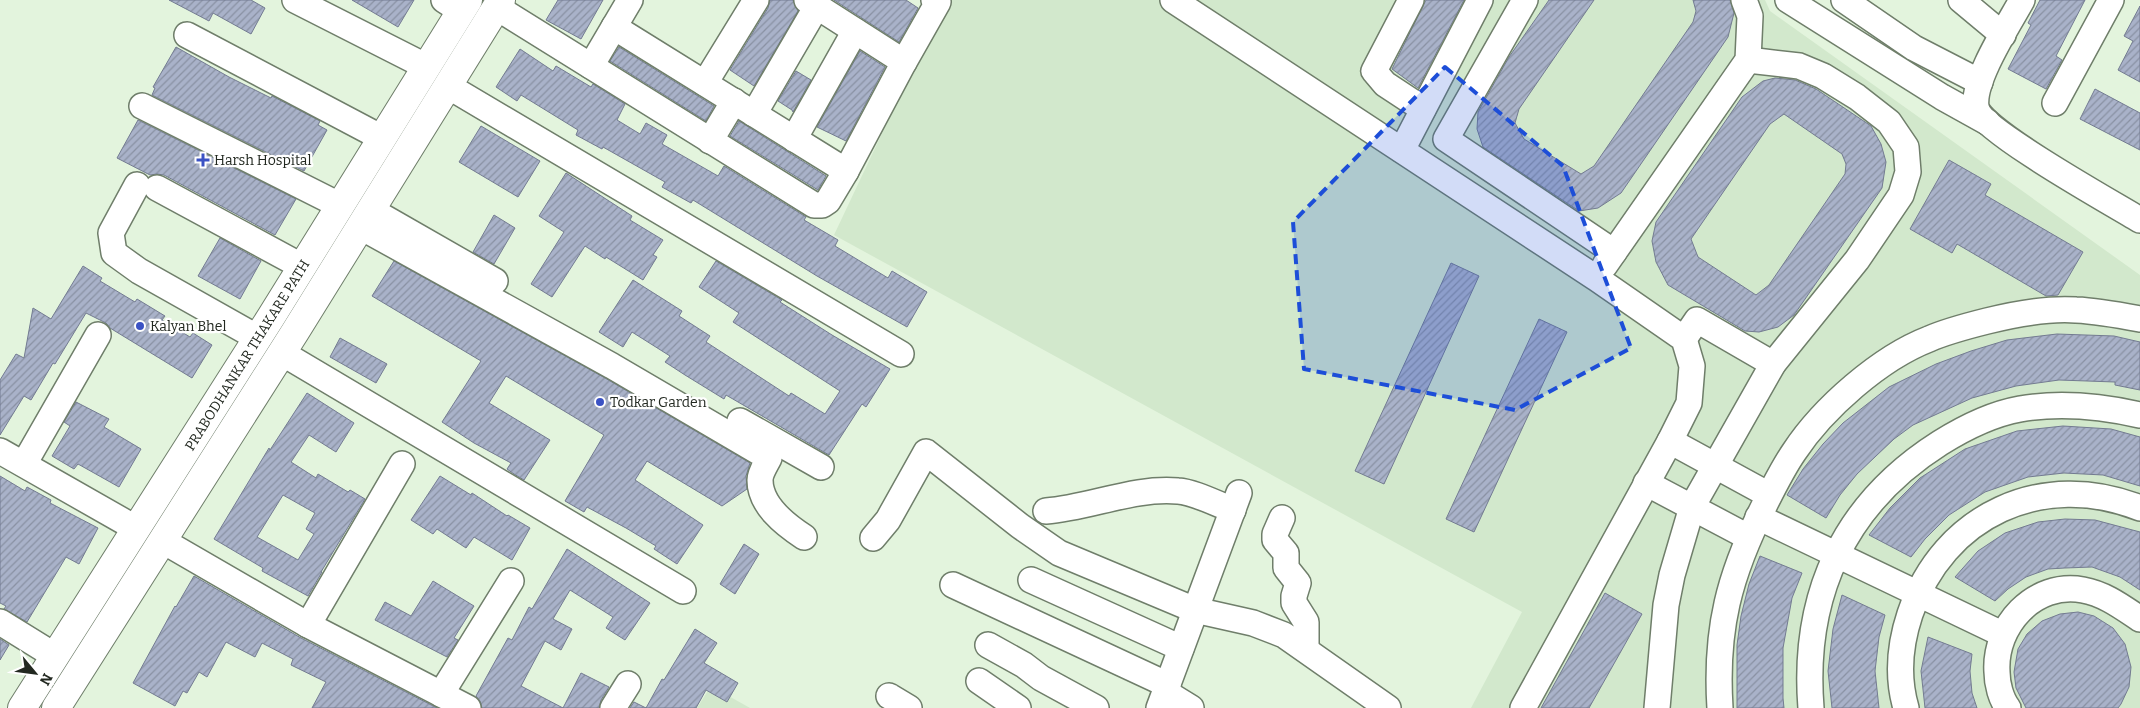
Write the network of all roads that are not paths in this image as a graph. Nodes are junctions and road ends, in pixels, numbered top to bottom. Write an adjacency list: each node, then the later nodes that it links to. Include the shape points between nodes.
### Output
1 (295, 0): 25 (street)
2 (630, 0): 18 (street)
3 (756, 0): 27 (street)
4 (934, 0): 23 (street, via 938,2)
5 (1173, 0): 37 (street)
6 (1411, 0): 32 (street, via 1374,71 1385,84)
7 (1480, 0): 32 (street)
8 (1524, 0): 42 (street, via 1446,139)
9 (1744, 0): 22 (street, via 1750,16)
10 (1788, 0): 33 (street)
11 (1844, 0): 26 (street, via 1914,48)
12 (1961, 0): 21 (street)
13 (2022, 0): 21 (street)
14 (2111, 0): 29 (street)
15 (812, 3): 19 (street); 31 (street)
16 (458, 4): 25 (main road, PRABODHANKAR THAKARE PATH)
17 (499, 4): 24 (street); 28 (main road, PRABODHANKAR THAKARE PATH)
18 (614, 27): 24 (street); 27 (street)
19 (855, 31): 23 (street); 35 (street)
20 (187, 35): 34 (street)
21 (2003, 35): 26 (street)
22 (1748, 60): 42 (street); 51 (street, via 1799,66 1857,97 1889,122 1906,148 1908,172 1902,195 1857,260)
23 (904, 62): 38 (street)
24 (591, 66): 36 (street)
25 (427, 67): 34 (main road, PRABODHANKAR THAKARE PATH)
26 (1980, 82): 33 (street, via 1976,109)
27 (705, 83): 31 (street)
28 (448, 86): 40 (main road, PRABODHANKAR THAKARE PATH); 50 (street)
29 (2055, 103)
30 (142, 106): 39 (street)
31 (744, 107): 35 (street); 36 (street)
32 (1423, 109): 37 (street)
33 (1987, 122): 41 (street, via 2014,144)
34 (382, 138): 39 (main road, PRABODHANKAR THAKARE PATH)
35 (794, 139): 38 (street)
36 (710, 141): 38 (street, via 814,205 822,205 828,200)
37 (1402, 150): 44 (street)
38 (846, 171)
39 (340, 206): 43 (main road, PRABODHANKAR THAKARE PATH)
40 (366, 218): 49 (main road, PRABODHANKAR THAKARE PATH); 58 (street); 67 (street, via 769,458 760,478 764,500 790,528)
41 (2140, 220)
42 (1614, 252): 44 (street)
43 (303, 267): 47 (main road, PRABODHANKAR THAKARE PATH); 47 (street, via 147,187 111,233 114,253)
44 (1596, 278): 48 (street)
45 (2140, 319): 60 (street, via 2076,310 2036,312 1970,325 1928,339 1898,354 1836,403 1795,450)
46 (98, 335): 55 (street)
47 (258, 338): 66 (main road, PRABODHANKAR THAKARE PATH)
48 (1684, 339): 51 (street, via 1697,320); 53 (street, via 1692,366 1689,403)
49 (282, 353): 69 (main road, PRABODHANKAR THAKARE PATH); 74 (street)
50 (901, 354)
51 (1773, 364): 57 (street)
52 (2140, 416): 70 (street, via 2077,405 2050,405 2018,409 1966,428 1922,455 1881,492 1864,509)
53 (1670, 441): 57 (street); 59 (street)
54 (0, 451): 55 (street)
55 (24, 464): 66 (street)
56 (402, 464): 79 (street)
57 (1715, 466): 60 (street); 61 (street)
58 (820, 467)
59 (1646, 483): 61 (street); 97 (street)
60 (1769, 495): 65 (street)
61 (1692, 507): 65 (street); 98 (street, via 1669,590)
62 (2140, 508): 75 (street, via 2120,500 2066,492 2012,505 1965,530 1929,570)
63 (1046, 511): 76 (street, via 1068,510 1151,491 1180,491 1236,501)
64 (1282, 518): 83 (street, via 1275,540 1286,553 1286,568 1298,583 1294,604 1306,622)
65 (1753, 527): 70 (street); 99 (street, via 1727,597 1718,676)
66 (136, 529): 84 (main road, PRABODHANKAR THAKARE PATH)
67 (804, 537)
68 (873, 538): 76 (street, via 888,520 926,452 1059,553)
69 (162, 541): 79 (street); 90 (main road, PRABODHANKAR THAKARE PATH)
70 (1836, 556): 75 (street); 100 (street, via 1816,616 1810,674)
71 (1031, 580): 82 (street)
72 (511, 581): 87 (street)
73 (953, 585): 88 (street)
74 (683, 591)
75 (1917, 593): 80 (street); 101 (street, via 1901,649 1900,677)
76 (1195, 610): 82 (street); 83 (street, via 1253,624 1284,635)
77 (2140, 620): 80 (street, via 2107,597 2082,590 2057,590 2034,599 2015,614)
78 (0, 622): 84 (street)
79 (308, 625): 87 (street)
80 (2002, 634): 102 (street, via 1996,658 1997,683)
81 (988, 645): 94 (street)
82 (1181, 648): 88 (street)
83 (1306, 649): 96 (street)
84 (55, 656): 89 (main road, PRABODHANKAR THAKARE PATH)
85 (978, 681): 93 (street)
86 (628, 684): 92 (street)
87 (442, 694): 91 (street)
88 (1164, 695): 95 (street)
89 (22, 708)
90 (56, 708)
91 (468, 708)
92 (614, 708)
93 (1018, 708)
94 (1096, 708)
95 (1191, 708)
96 (1388, 708)
97 (1524, 708)
98 (1656, 708)
99 (1720, 708)
100 (1811, 708)
101 (1906, 708)
102 (2008, 708)

